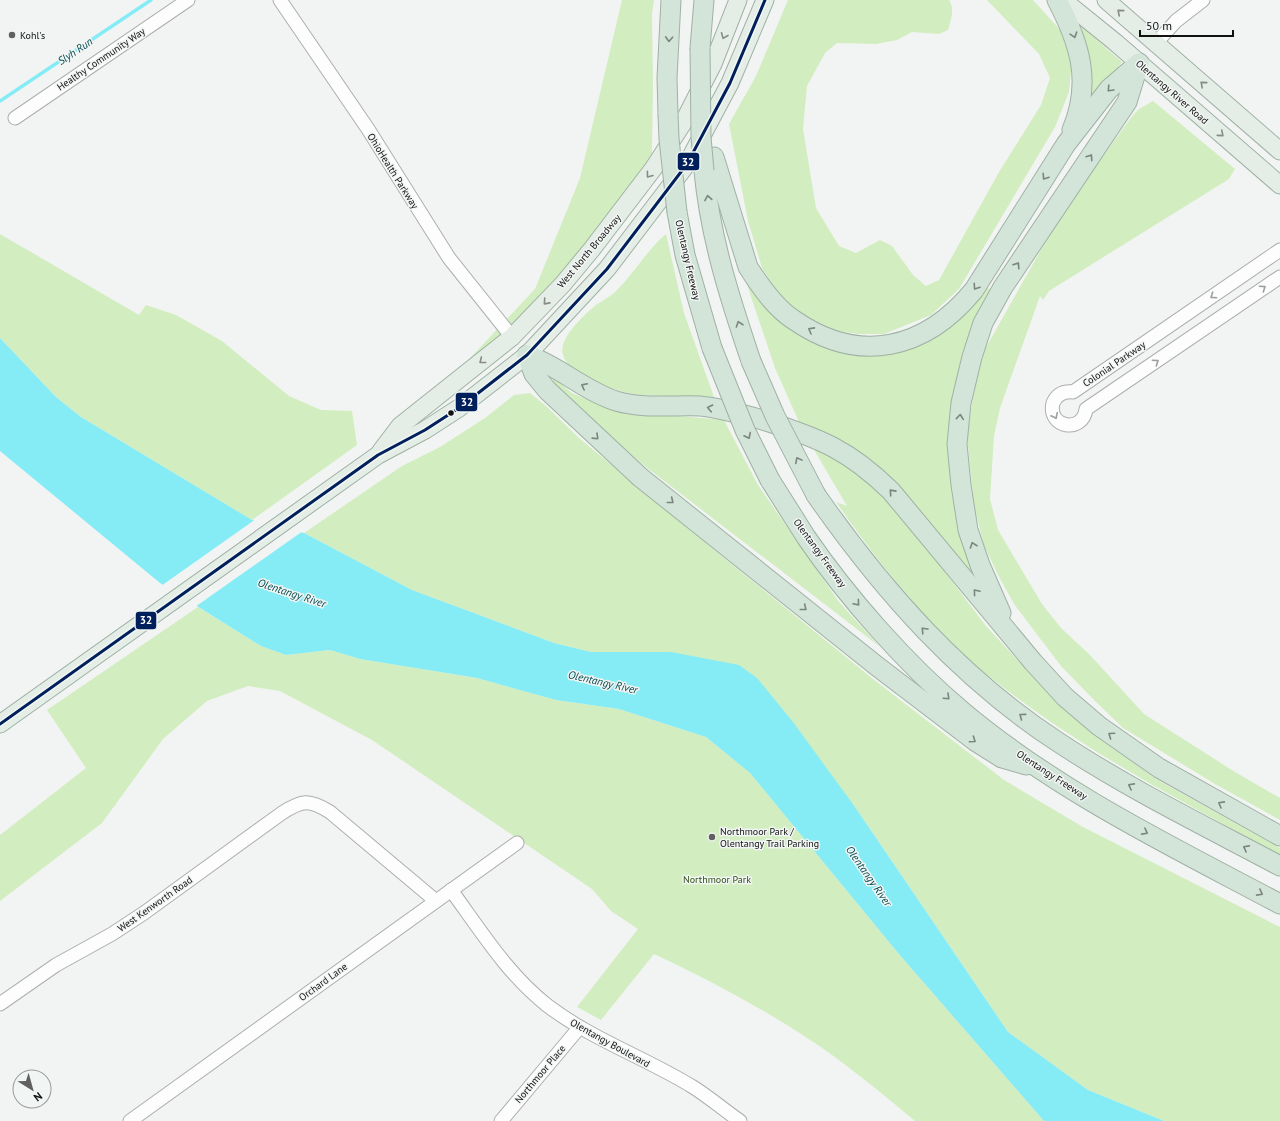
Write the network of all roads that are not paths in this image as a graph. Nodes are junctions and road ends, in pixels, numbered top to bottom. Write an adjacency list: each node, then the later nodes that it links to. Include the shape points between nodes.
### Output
1 (188, 0): 13 (street, Healthy Community Way)
2 (280, 0): 20 (street, OhioHealth Parkway, via 368,129 449,258)
3 (671, 0): 25 (highway, Olentangy Freeway, one-way to 25, bridge, via 668,114 677,212 685,255 712,348 745,430 770,480 807,538 846,590 902,654 962,711)
4 (704, 0): 16 (highway, bridge, via 700,48 701,137)
5 (738, 0): 20 (main road, West North Broadway, one-way to 20, via 713,64 683,123 653,169 592,249)
6 (764, 0): 21 (main road, West North Broadway, via 730,83 687,164 607,269)
7 (1057, 0): 14 (highway, one-way to 14, via 1073,32 1082,72 1082,97)
8 (1063, 0): 12 (main road, Olentangy River Road)
9 (1106, 0): 11 (main road, one-way to 9)
10 (1202, 0): 11 (street, via 1176,21)
11 (1156, 43): 12 (main road); 15 (main road, one-way to 11)
12 (1138, 63): 14 (highway, one-way to 14, via 1109,89); 17 (main road, Olentangy River Road, one-way to 17); 23 (highway, one-way to 12, via 980,565 968,530 957,444 961,403 983,323 1003,287 1127,102)
13 (15, 118)
14 (1066, 144): 16 (highway, one-way to 16, via 964,303 927,332 894,344 870,346 822,336 793,320 756,281 748,267)
15 (1280, 151)
16 (709, 164): 28 (highway, one-way to 16, bridge, via 1122,781 1058,742 983,686 897,601 816,495 775,416 751,361 717,248)
17 (1280, 185)
18 (1280, 250): 19 (street, Colonial Parkway, one-way to 19, via 1073,392 1059,395 1053,403 1054,417 1064,425 1078,423 1085,416 1086,409)
19 (1280, 277)
20 (512, 337): 21 (main road); 22 (main road, West North Broadway, one-way to 22, via 400,426)
21 (527, 355): 22 (main road, West North Broadway, via 453,412); 23 (highway, one-way to 21, via 891,491 850,456 828,443 748,416 702,406 616,401 568,378 546,362); 25 (highway, one-way to 25, via 534,374 547,390 640,477 975,741 1002,758)
22 (378, 455): 24 (main road, West North Broadway)
23 (1010, 632): 26 (highway, one-way to 23, via 1159,768 1099,726 1065,697 1032,662)
24 (0, 724)
25 (1039, 769): 31 (highway, Olentangy Freeway, one-way to 31, via 1125,821)
26 (1280, 836)
27 (517, 843): 29 (street, Orchard Lane)
28 (1280, 866)
29 (452, 890): 30 (street, Orchard Lane); 33 (street, Olentangy Boulevard, via 519,981 547,1006)
30 (436, 901): 32 (street, West Kenworth Road, via 330,812 308,802 294,805 138,918 56,965); 34 (street, Orchard Lane)
31 (1280, 904)
32 (0, 1004)
33 (579, 1028): 35 (street, Northmoor Place); 36 (street, Olentangy Boulevard, via 694,1087)
34 (130, 1121)
35 (501, 1121)
36 (740, 1121)

